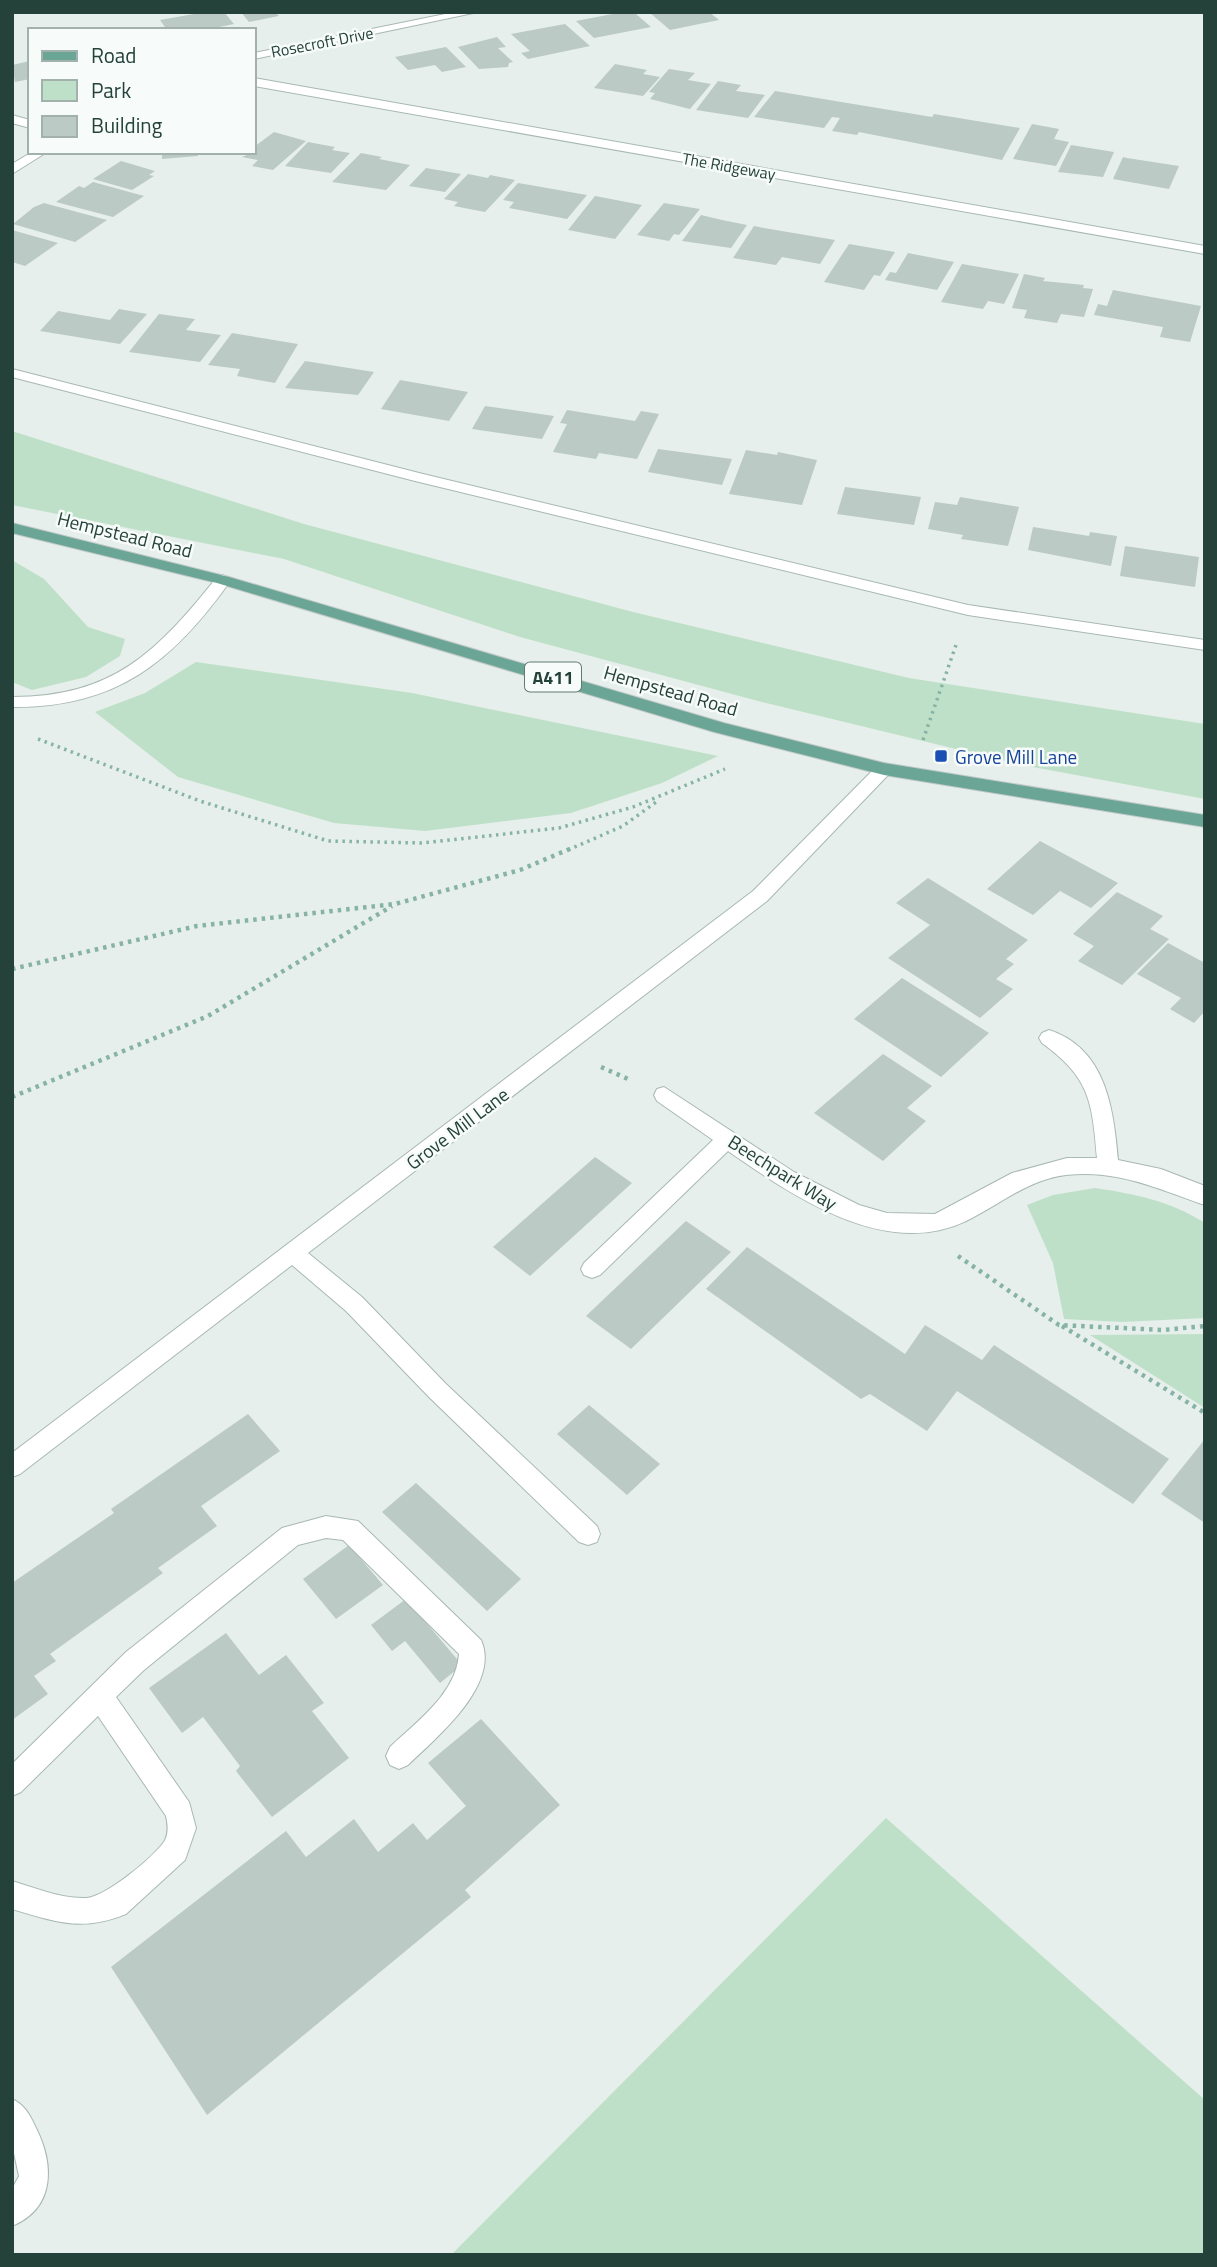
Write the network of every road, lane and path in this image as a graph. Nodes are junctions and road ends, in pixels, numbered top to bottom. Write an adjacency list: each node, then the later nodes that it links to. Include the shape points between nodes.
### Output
1 (473, 12): 2 (street, Rosecroft Drive)
2 (256, 56)
3 (256, 82): 6 (street, The Ridgeway)
4 (38, 154): 5 (street)
5 (12, 170)
6 (1205, 250)
7 (12, 373): 10 (street, via 420,478)
8 (12, 528): 9 (main road, Hempstead Road / A411)
9 (223, 580): 12 (street, via 168,645 123,680 89,694 39,704); 14 (main road, Hempstead Road / A411)
10 (968, 610): 11 (street); 15 (path)
11 (1205, 645)
12 (12, 702)
13 (34, 737): 17 (path, via 200,801 328,841 422,843 559,828)
14 (783, 744): 16 (main road, Hempstead Road / A411); 17 (path)
15 (920, 749)
16 (884, 769): 18 (main road, Hempstead Road / A411); 22 (street, Grove Mill Lane, via 760,895)
17 (666, 795): 19 (path, via 623,826 520,870)
18 (1205, 821)
19 (395, 904): 20 (path, via 197,926); 24 (path, via 208,1016)
20 (12, 969)
21 (1049, 1038): 26 (street, via 1090,1070 1101,1096)
22 (561, 1048): 23 (path); 29 (street, Grove Mill Lane)
23 (664, 1095): 25 (street, Beechpark Way)
24 (12, 1097)
25 (728, 1138): 28 (street, Beechpark Way, via 823,1201 856,1215); 30 (street)
26 (1108, 1166): 27 (street, Beechpark Way, via 1148,1174); 28 (street, Beechpark Way, via 1077,1165 1020,1179 946,1221)
27 (1205, 1196)
28 (919, 1225): 31 (path)
29 (293, 1253): 34 (street, Grove Mill Lane); 35 (street, via 354,1304)
30 (592, 1269)
31 (1059, 1325): 32 (path, via 1163,1330); 33 (path)
32 (1205, 1326)
33 (1205, 1413)
34 (12, 1467)
35 (588, 1534)
36 (100, 1696): 37 (street, via 135,1661 291,1536 326,1527 349,1529 472,1649 473,1668 465,1688); 38 (street); 39 (street, via 179,1811 182,1828 175,1850 116,1904 87,1912)
37 (399, 1756)
38 (12, 1783)
39 (12, 1895)
40 (12, 2114): 41 (street, via 33,2150 35,2175 25,2201)
41 (12, 2211)

